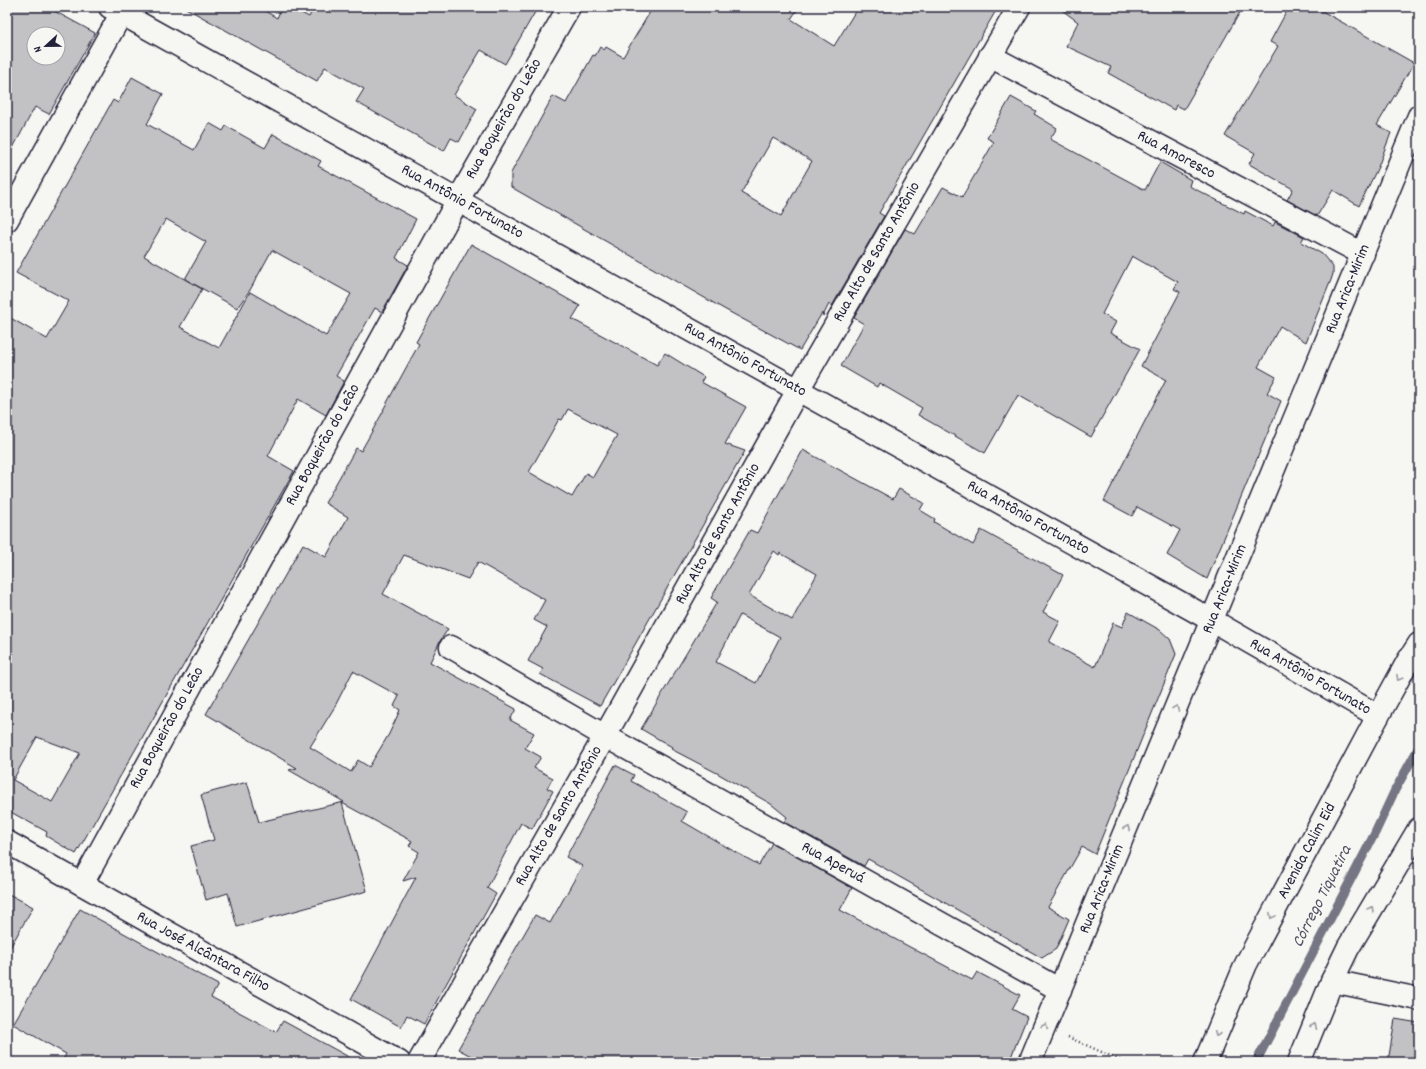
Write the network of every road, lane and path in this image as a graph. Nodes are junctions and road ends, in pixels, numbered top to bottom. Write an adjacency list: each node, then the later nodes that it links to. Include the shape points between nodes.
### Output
1 (569, 7): 6 (street, Rua Boqueirão do Leão)
2 (1019, 7): 4 (street, Rua Alto de Santo Antônio)
3 (119, 9): 6 (street, Rua Antônio Fortunato); 7 (street)
4 (990, 56): 8 (street, Rua Amoresco); 9 (street, Rua Alto de Santo Antônio)
5 (1419, 116): 8 (street, Rua Arica-Mirim)
6 (458, 200): 9 (street, Rua Antônio Fortunato); 17 (street, Rua Boqueirão do Leão)
7 (7, 220)
8 (1363, 254): 10 (street, Rua Arica-Mirim)
9 (798, 390): 10 (street, Rua Antônio Fortunato); 14 (street, Rua Alto de Santo Antônio)
10 (1212, 621): 13 (street, Rua Antônio Fortunato); 19 (street, Rua Arica-Mirim, one-way to 10)
11 (1419, 644): 13 (street, Avenida Calim Eid, one-way to 13)
12 (451, 647): 14 (street, Rua Aperuá)
13 (1378, 716): 26 (street, Avenida Calim Eid, one-way to 26, via 1246,964)
14 (605, 736): 19 (street, Rua Aperuá); 23 (street, Rua Alto de Santo Antônio)
15 (1419, 829): 18 (street, one-way to 15, via 1348,948)
16 (7, 842): 17 (street, Rua José Alcântara Filho)
17 (82, 884): 22 (street, Rua José Alcântara Filho)
18 (1332, 981): 20 (street); 27 (street, one-way to 18)
19 (1060, 990): 21 (street, Rua Arica-Mirim, one-way to 19)
20 (1419, 999)
21 (1045, 1027): 24 (street, Rua Arica-Mirim); 25 (path)
22 (399, 1062)
23 (419, 1062)
24 (1030, 1062)
25 (1124, 1062)
26 (1205, 1062)
27 (1299, 1062)

